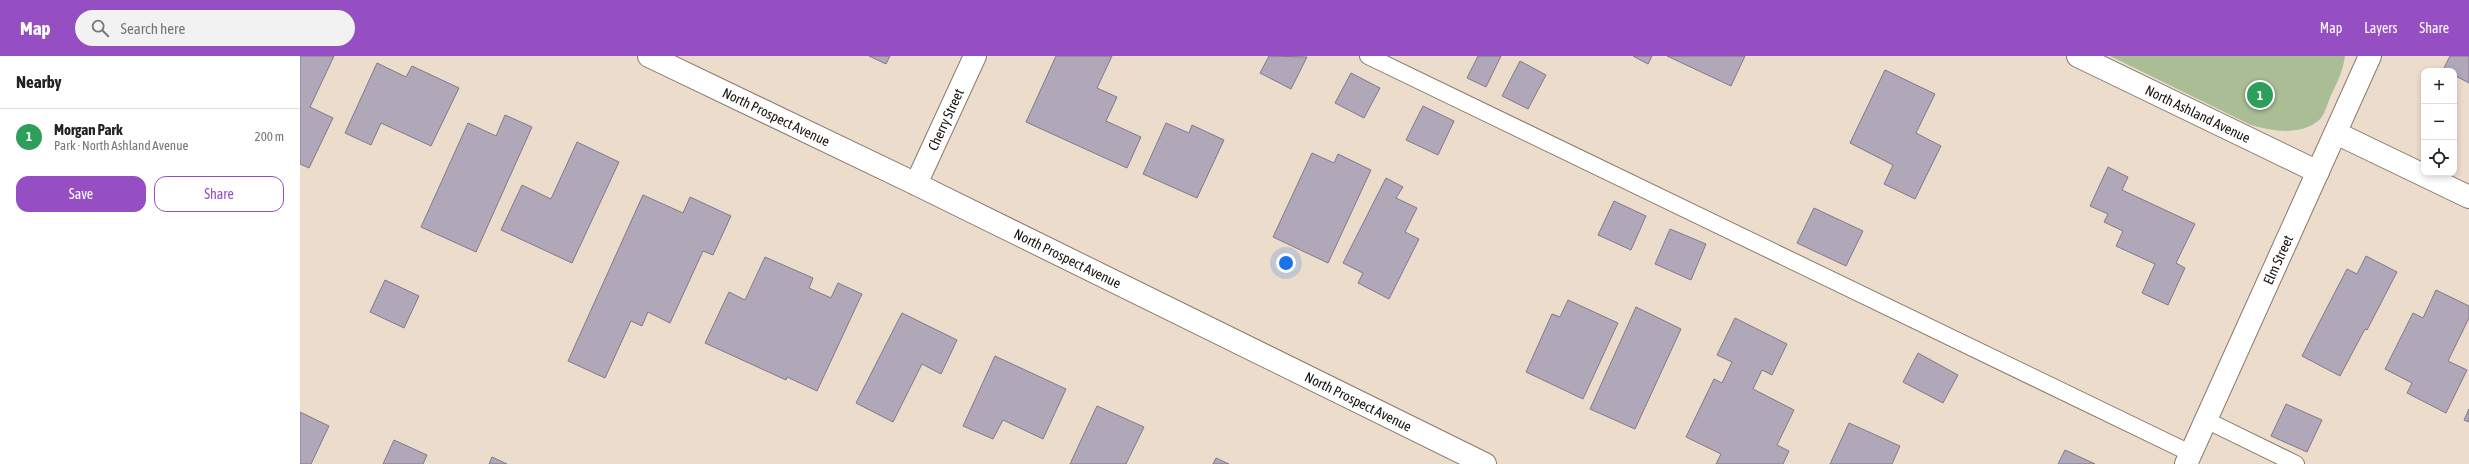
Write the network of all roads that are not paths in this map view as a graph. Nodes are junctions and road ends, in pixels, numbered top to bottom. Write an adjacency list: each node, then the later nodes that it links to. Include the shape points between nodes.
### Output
1 (649, 56): 8 (street, North Prospect Avenue)
2 (975, 56): 8 (street, Cherry Street)
3 (1368, 56): 11 (lane)
4 (2078, 56): 7 (street, North Ashland Avenue)
5 (2370, 56): 6 (street, Elm Street)
6 (2336, 133): 7 (street, Elm Street); 9 (street)
7 (2318, 172): 10 (street, Elm Street)
8 (916, 184): 12 (street, North Prospect Avenue)
9 (2469, 197)
10 (2206, 420): 11 (street, Elm Street); 13 (lane)
11 (2188, 459)
12 (1485, 464)
13 (2296, 464)

